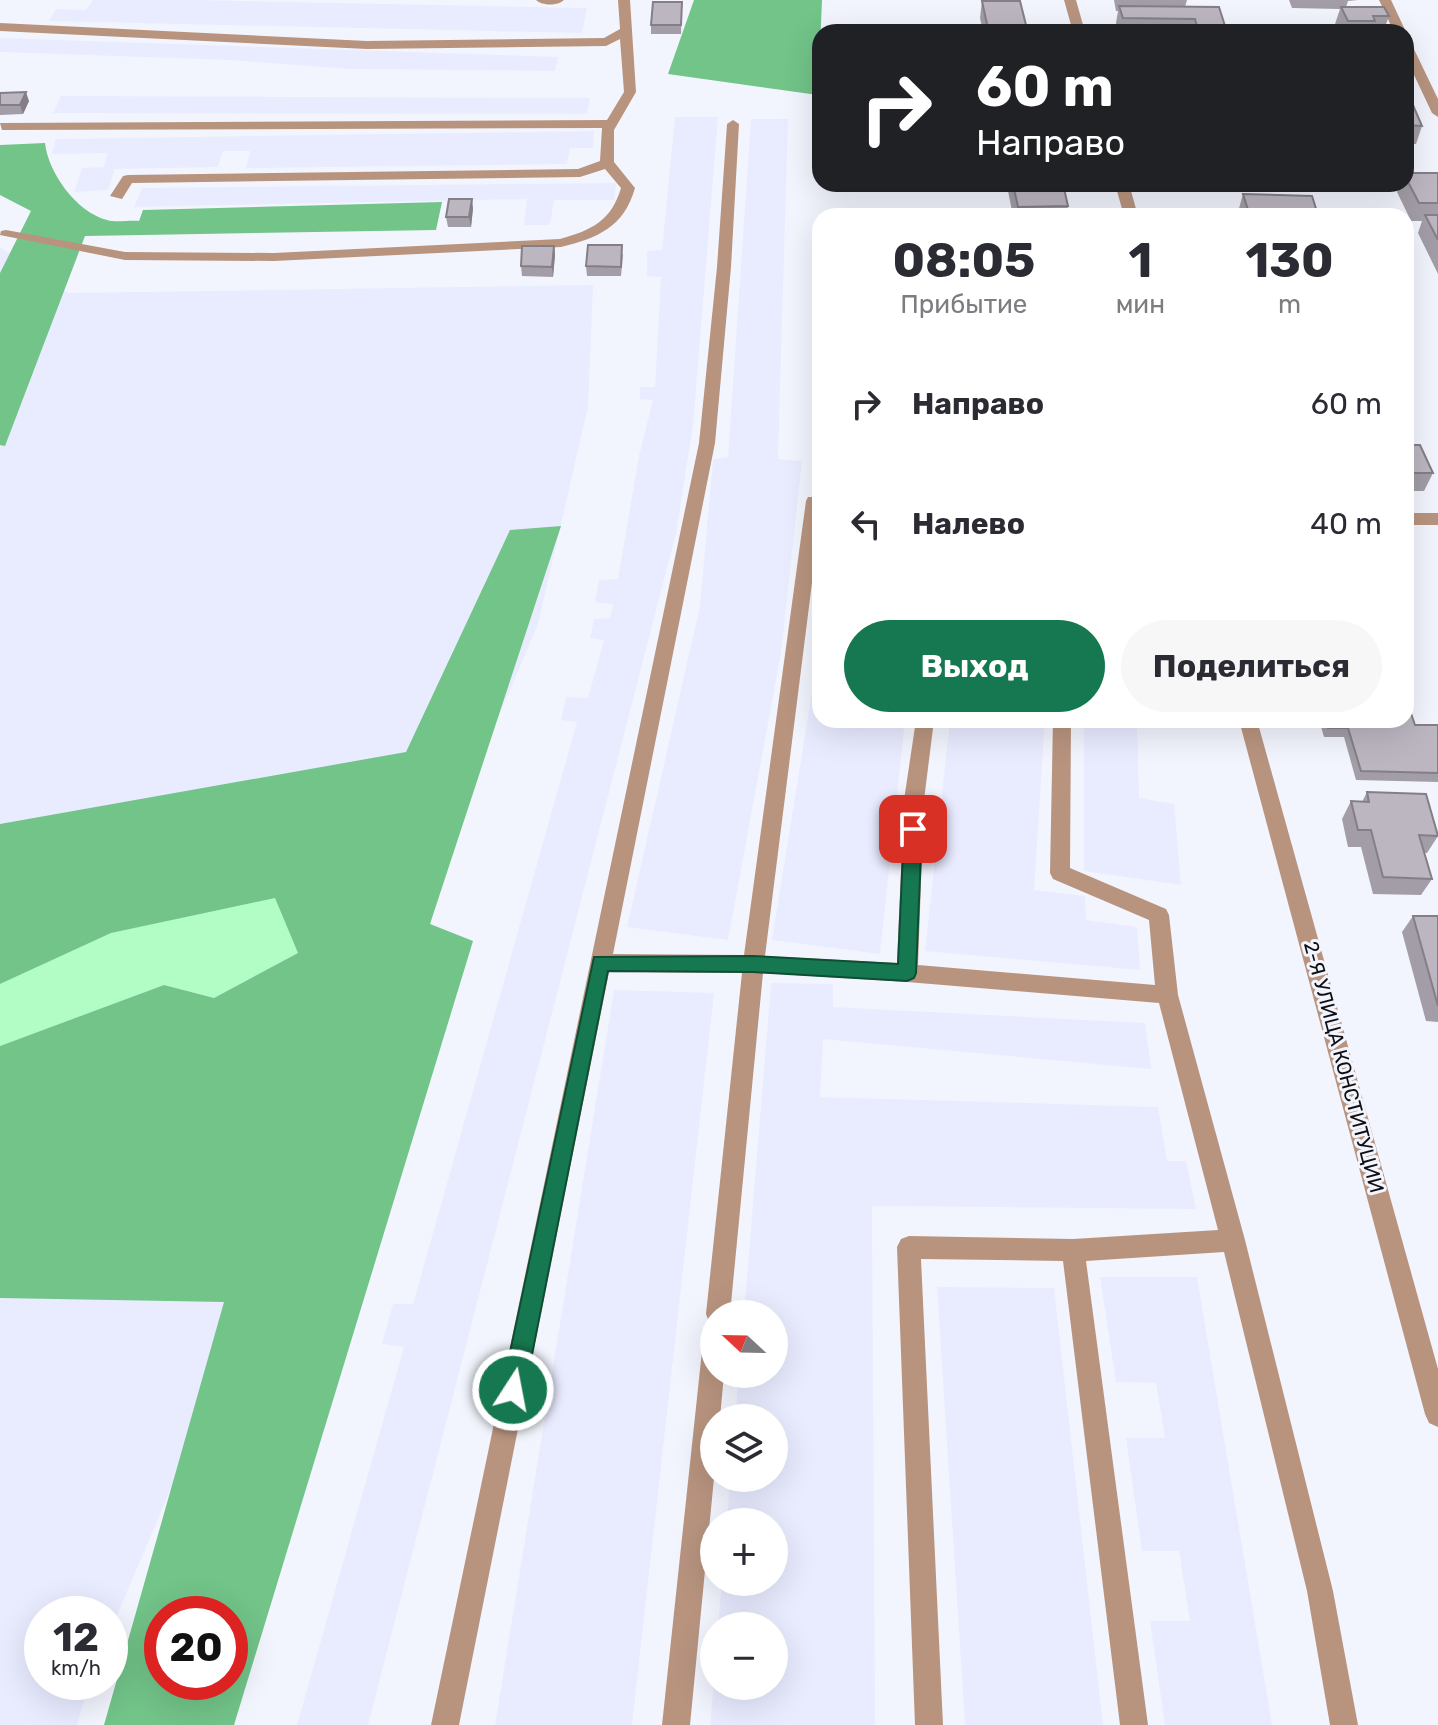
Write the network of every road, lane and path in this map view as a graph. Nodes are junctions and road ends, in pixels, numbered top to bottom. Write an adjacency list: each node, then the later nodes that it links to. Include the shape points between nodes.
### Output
1 (542, 0): 2 (street)
2 (558, 0)
3 (624, 0): 9 (street)
4 (1070, 0): 6 (street)
5 (1385, 0): 7 (street)
6 (1077, 24)
7 (1396, 24)
8 (0, 27): 9 (street, via 367,45 606,42)
9 (626, 31): 12 (street, via 630,92)
10 (1414, 62): 11 (street)
11 (1438, 113)
12 (611, 124): 14 (street); 15 (street)
13 (733, 124): 24 (street, via 707,443)
14 (2, 126)
15 (607, 163): 16 (street, via 580,173 128,179); 17 (street, via 628,188 623,212 597,232 561,243 274,257 125,256)
16 (117, 196)
17 (6, 234)
18 (812, 516): 25 (street)
19 (1414, 519): 20 (street)
20 (1438, 519)
21 (924, 728): 26 (street, via 914,800)
22 (1062, 728): 27 (street, via 1060,873 1159,915)
23 (1250, 728): 31 (street, 2-Я УЛИЦА КОНСТИТУЦИИ)
24 (600, 963): 25 (street); 34 (street)
25 (753, 964): 26 (street); 30 (street)
26 (907, 973): 27 (street)
27 (1167, 995): 28 (street)
28 (1233, 1240): 29 (street); 38 (street, via 1320,1591)
29 (1073, 1250): 36 (street, via 909,1247); 37 (street)
30 (719, 1300)
31 (1434, 1378): 33 (street, 2-Я УЛИЦА КОНСТИТУЦИИ)
32 (710, 1388): 35 (street)
33 (1438, 1414)
34 (445, 1725)
35 (676, 1725)
36 (929, 1725)
37 (1134, 1725)
38 (1344, 1725)

